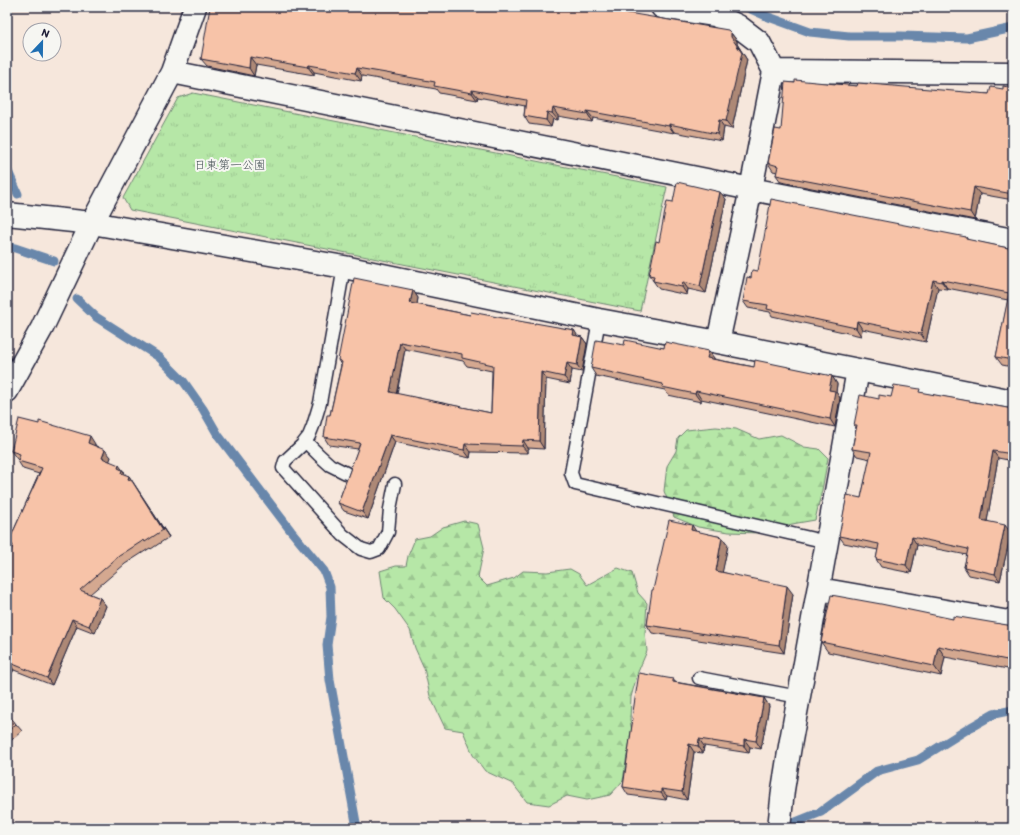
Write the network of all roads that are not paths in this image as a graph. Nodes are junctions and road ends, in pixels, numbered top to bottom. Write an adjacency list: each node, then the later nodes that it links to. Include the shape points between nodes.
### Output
1 (195, 7): 4 (street)
2 (662, 7): 3 (street, via 715,15 738,26 759,42)
3 (774, 71): 5 (street); 6 (street)
4 (172, 72): 6 (street); 8 (street)
5 (1013, 73)
6 (751, 189): 9 (street); 12 (street)
7 (7, 214): 8 (street)
8 (92, 223): 10 (street); 14 (street, via 42,328)
9 (1013, 240)
10 (344, 267): 11 (street); 16 (lane, via 320,403)
11 (599, 320): 12 (street); 19 (lane, via 571,474 575,484)
12 (718, 342): 13 (street)
13 (858, 370): 15 (street); 19 (street)
14 (7, 391)
15 (1013, 401)
16 (305, 441): 17 (lane, via 330,465); 18 (lane, via 285,461 283,468 342,535 361,549 371,552 379,549 388,532)
17 (346, 473)
18 (395, 484)
19 (827, 542): 20 (street)
20 (819, 588): 21 (street, via 1009,622); 23 (street)
21 (1013, 619)
22 (699, 678): 23 (lane)
23 (799, 697): 24 (street)
24 (779, 824)

